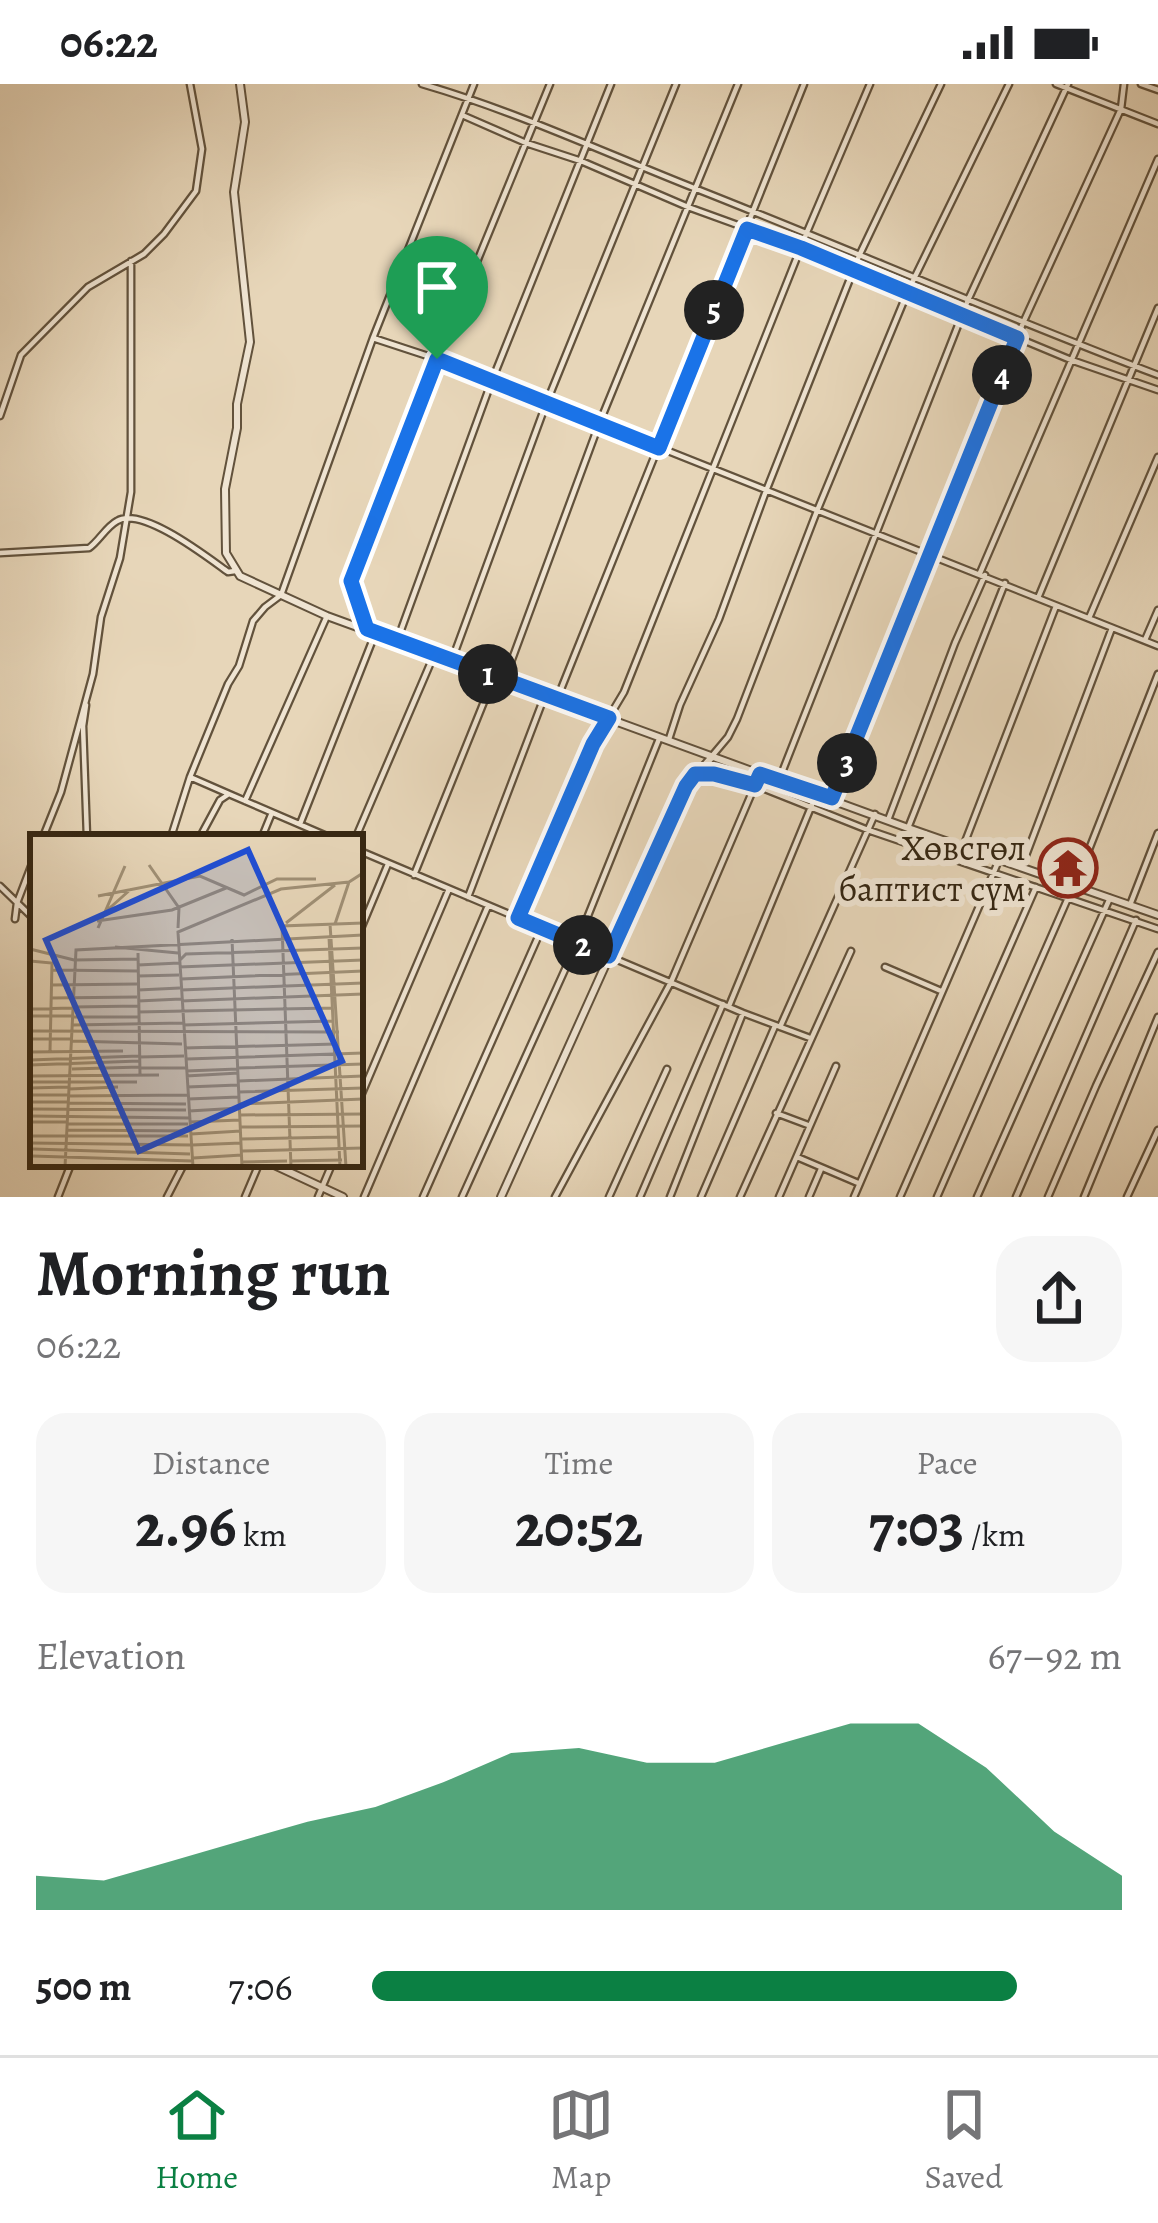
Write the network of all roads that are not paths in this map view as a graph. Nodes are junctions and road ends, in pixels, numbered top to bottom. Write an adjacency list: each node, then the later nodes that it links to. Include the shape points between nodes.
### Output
1 (190, 84): 36 (street, via 202,149 196,191)
2 (240, 84): 66 (street, via 245,122 234,192 250,342 225,489 226,553)
3 (422, 84): 18 (street)
4 (475, 84): 18 (street)
5 (550, 84): 21 (street)
6 (611, 84): 24 (street)
7 (676, 84): 27 (street)
8 (738, 84): 29 (street)
9 (803, 84): 31 (street)
10 (870, 84): 33 (street)
11 (940, 84): 35 (street)
12 (1009, 84): 38 (street)
13 (1056, 84): 16 (street)
14 (1124, 84): 19 (street)
15 (1142, 84): 17 (street)
16 (1067, 86): 19 (street); 40 (street)
17 (1158, 90)
18 (469, 98): 20 (street); 21 (street)
19 (1121, 109): 22 (street); 43 (street)
20 (462, 115): 23 (street); 44 (street)
21 (534, 123): 23 (street); 24 (street)
22 (1158, 124)
23 (526, 142): 26 (street); 47 (street)
24 (586, 142): 26 (street); 27 (street)
25 (1158, 159): 46 (street)
26 (580, 161): 28 (street); 52 (street)
27 (640, 166): 28 (street); 29 (street)
28 (633, 184): 30 (street); 54 (street)
29 (694, 188): 30 (street); 31 (street)
30 (688, 207): 32 (street); 56 (street)
31 (754, 210): 32 (street); 33 (street)
32 (747, 229): 34 (street); 57 (street)
33 (807, 232): 34 (street); 35 (street)
34 (801, 248): 37 (street); 59 (street)
35 (859, 256): 37 (street); 38 (street)
36 (131, 261): 55 (street, via 88,287 21,355); 62 (street)
37 (854, 270): 39 (street); 60 (street)
38 (914, 279): 39 (street); 40 (street)
39 (908, 291): 42 (street); 61 (street)
40 (968, 300): 42 (street); 43 (street)
41 (1158, 308): 49 (street)
42 (963, 315): 45 (street); 63 (street)
43 (1022, 323): 45 (street); 46 (street)
44 (373, 338): 47 (street); 69 (street)
45 (1017, 338): 48 (street); 65 (street)
46 (1077, 346): 48 (street); 49 (street)
47 (437, 359): 52 (street); 76 (street, via 351,581)
48 (1071, 360): 51 (street); 67 (street)
49 (1132, 366): 50 (street); 51 (street)
50 (1158, 375)
51 (1128, 380): 53 (street); 70 (street)
52 (491, 382): 54 (street); 79 (street)
53 (1158, 390)
54 (546, 404): 56 (street); 82 (street)
55 (0, 416)
56 (599, 424): 57 (street); 85 (street)
57 (659, 448): 59 (street); 88 (street)
58 (1158, 457): 74 (street)
59 (714, 470): 60 (street); 89 (street)
60 (766, 490): 61 (street); 90 (street)
61 (817, 512): 63 (street); 91 (street, via 746,700)
62 (127, 518): 64 (street, via 88,548); 66 (street, via 164,528); 86 (street)
63 (877, 535): 65 (street); 95 (street)
64 (0, 553)
65 (931, 556): 67 (street); 99 (street)
66 (235, 572): 69 (street)
67 (983, 574): 68 (street); 104 (street)
68 (1004, 583): 70 (street); 106 (street)
69 (281, 596): 73 (street); 94 (street, via 253,621)
70 (1038, 598): 71 (street)
71 (1057, 605): 74 (street); 116 (street)
72 (1158, 610): 78 (street)
73 (327, 616): 76 (street); 100 (street)
74 (1089, 618): 75 (street)
75 (1112, 628): 78 (street); 120 (street)
76 (367, 629): 77 (street)
77 (376, 633): 79 (street); 105 (street)
78 (1145, 640): 80 (street)
79 (397, 641): 81 (street)
80 (1158, 646)
81 (434, 656): 82 (street); 115 (street)
82 (452, 662): 84 (street)
83 (1158, 674): 124 (street)
84 (494, 676): 85 (street); 123 (street)
85 (504, 681): 87 (street)
86 (89, 686): 109 (street); 110 (street)
87 (545, 695): 88 (street); 128 (street)
88 (557, 699): 89 (street)
89 (609, 718): 90 (street); 137 (street)
90 (664, 738): 91 (street); 143 (street)
91 (712, 756): 92 (street); 93 (street)
92 (695, 774): 96 (street); 146 (street)
93 (760, 774): 95 (street); 96 (street)
94 (190, 777): 98 (street); 111 (street)
95 (779, 780): 97 (street)
96 (755, 785): 101 (street); 148 (street)
97 (817, 793): 99 (street); 101 (street)
98 (229, 794): 100 (street); 112 (street)
99 (832, 798): 103 (street)
100 (245, 801): 102 (street)
101 (811, 807): 107 (street); 150 (street)
102 (272, 812): 105 (street); 113 (street)
103 (874, 814): 104 (street); 107 (street)
104 (888, 820): 106 (street)
105 (300, 824): 114 (street)
106 (908, 828): 116 (street)
107 (868, 830): 122 (street); 153 (street)
108 (1158, 833): 132 (street)
109 (44, 834)
110 (87, 834)
111 (172, 834)
112 (202, 834)
113 (263, 834)
114 (322, 834)
115 (357, 834)
116 (963, 847): 118 (street)
117 (363, 852): 119 (street)
118 (999, 860): 120 (street); 122 (street)
119 (388, 864): 123 (street); 140 (street)
120 (1022, 866): 124 (street)
121 (30, 869): 131 (street)
122 (994, 871): 126 (street); 149 (street)
123 (414, 874): 127 (street)
124 (1075, 885): 130 (street)
125 (0, 886): 131 (street)
126 (1036, 887): 129 (street); 188 (street)
127 (449, 889): 128 (street); 157 (street)
128 (468, 897): 133 (street)
129 (1067, 898): 134 (street); 189 (street)
130 (1110, 898): 132 (street); 134 (street)
131 (17, 903): 135 (street); 138 (street)
132 (1130, 905): 136 (street)
133 (488, 906): 137 (street); 175 (street)
134 (1106, 910): 139 (street); 190 (street)
135 (30, 915)
136 (1158, 915)
137 (518, 918): 141 (street)
138 (15, 919)
139 (1136, 920): 142 (street); 191 (street)
140 (363, 924)
141 (542, 928): 143 (street); 176 (street)
142 (1158, 929)
143 (577, 943): 146 (street); 177 (street)
144 (851, 951): 154 (street)
145 (1158, 952): 192 (street)
146 (609, 956): 148 (street); 178 (street)
147 (885, 967): 149 (street)
148 (670, 982): 150 (street); 179 (street)
149 (943, 992): 168 (street)
150 (726, 1005): 151 (street); 181 (street)
151 (742, 1013): 153 (street); 182 (street)
152 (1158, 1017): 193 (street)
153 (778, 1026): 154 (street); 183 (street)
154 (810, 1038): 158 (street)
155 (836, 1066): 159 (street)
156 (668, 1069): 180 (street)
157 (363, 1091)
158 (776, 1112): 159 (street); 184 (street)
159 (808, 1126): 161 (street)
160 (1158, 1130): 194 (street)
161 (797, 1157): 167 (street); 185 (street)
162 (69, 1167): 170 (street)
163 (182, 1167): 171 (street)
164 (258, 1167): 172 (street)
165 (279, 1167): 169 (street)
166 (331, 1167): 169 (street)
167 (821, 1167): 168 (street); 186 (street)
168 (859, 1184): 187 (street)
169 (322, 1187): 173 (street); 174 (street)
170 (58, 1197)
171 (167, 1197)
172 (244, 1197)
173 (318, 1197)
174 (343, 1197)
175 (364, 1197)
176 (423, 1197)
177 (462, 1197)
178 (501, 1197)
179 (555, 1197)
180 (608, 1197)
181 (640, 1197)
182 (670, 1197)
183 (701, 1197)
184 (740, 1197)
185 (779, 1197)
186 (809, 1197)
187 (854, 1197)
188 (900, 1197)
189 (937, 1197)
190 (977, 1197)
191 (1016, 1197)
192 (1048, 1197)
193 (1084, 1197)
194 (1127, 1197)

